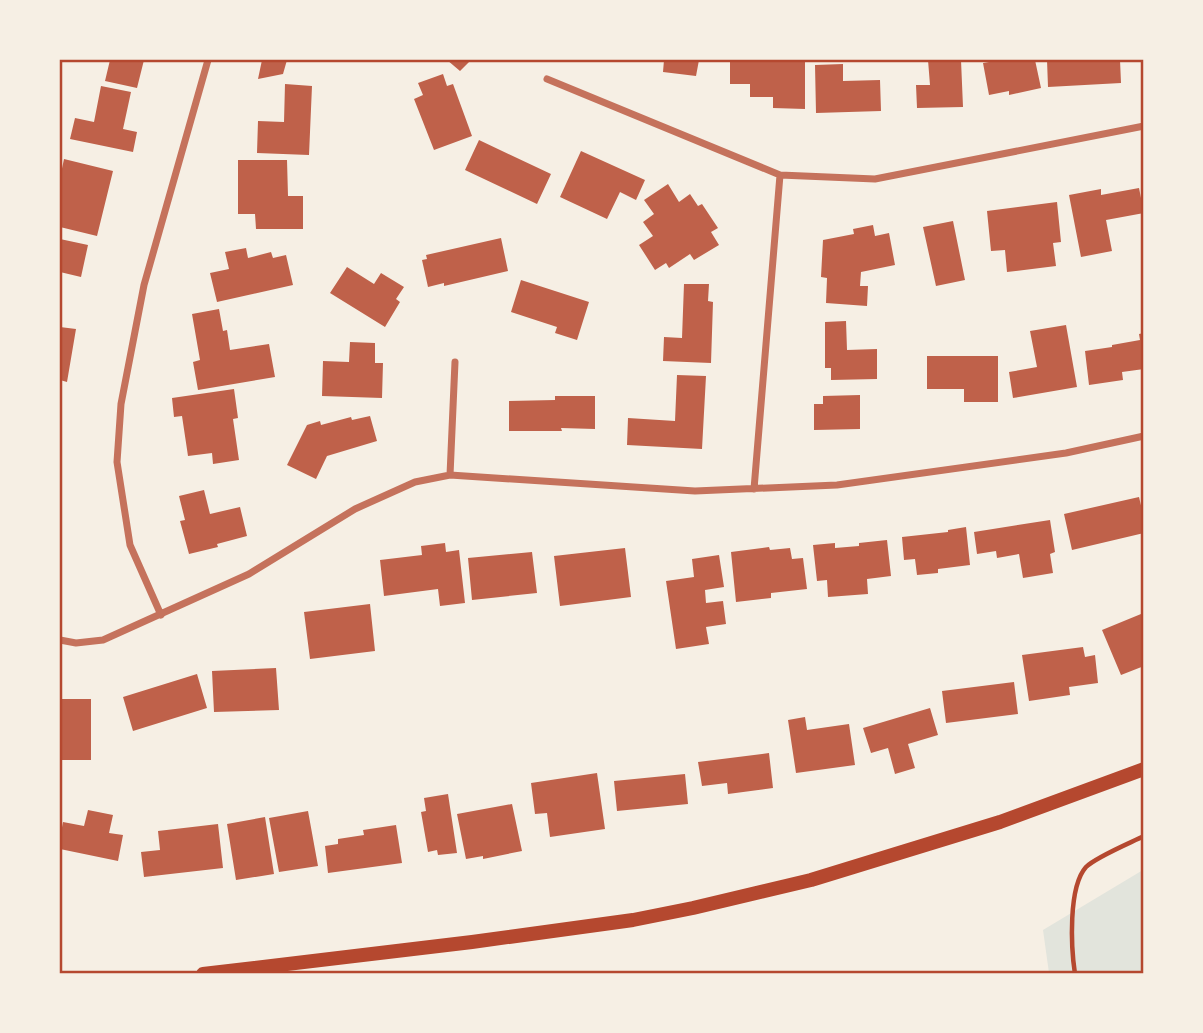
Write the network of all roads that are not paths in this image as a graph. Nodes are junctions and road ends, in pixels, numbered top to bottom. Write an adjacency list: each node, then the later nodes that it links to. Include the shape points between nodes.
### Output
1 (208, 60): 9 (street, via 144,285 121,404 117,462 130,545)
2 (547, 79): 4 (street)
3 (1143, 126): 4 (street, via 875,179)
4 (780, 176): 8 (street)
5 (455, 362): 7 (street)
6 (1143, 436): 8 (street, via 1066,453 851,483)
7 (450, 475): 8 (street, via 695,491); 9 (street, via 415,482 355,509 249,574)
8 (754, 489)
9 (161, 615): 10 (street, via 103,640)
10 (60, 640)
11 (1143, 768): 12 (main road, via 1000,822 811,880 693,908 472,942)
12 (203, 974)

